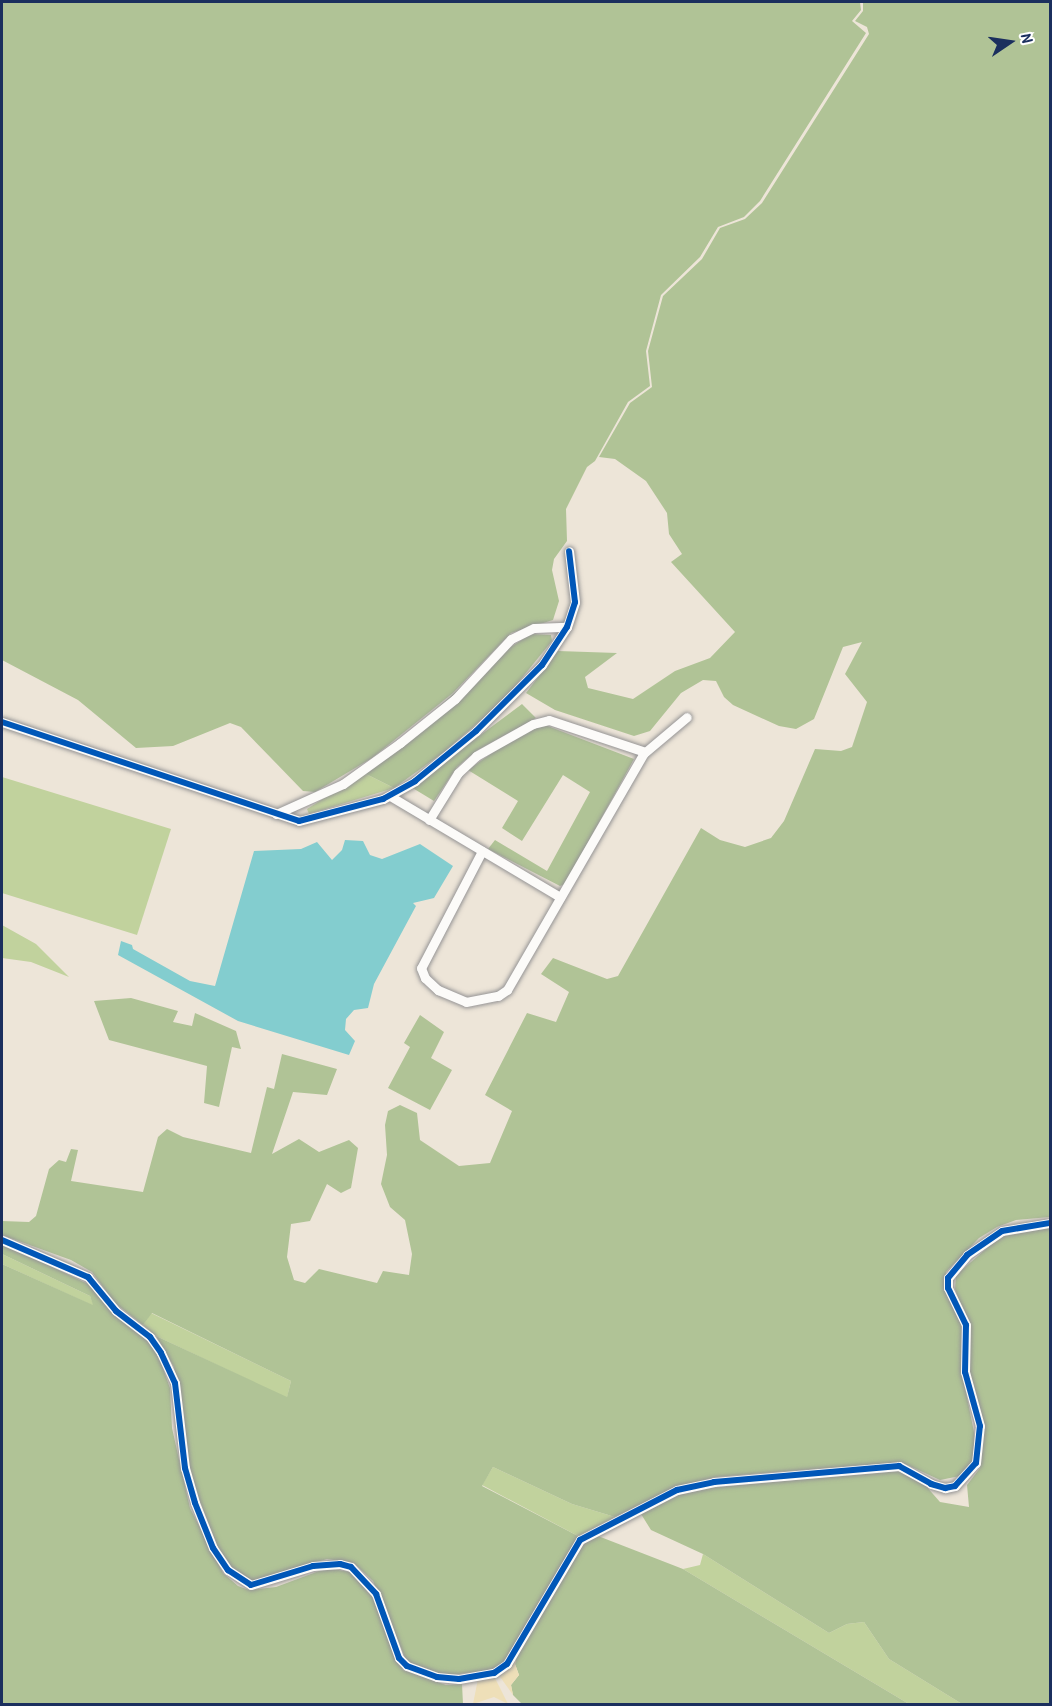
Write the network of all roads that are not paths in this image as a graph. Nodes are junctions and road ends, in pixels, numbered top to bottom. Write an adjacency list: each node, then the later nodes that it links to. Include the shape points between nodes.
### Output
1 (569, 551): 2 (street, via 575,584)
2 (567, 627): 6 (street, via 515,697 415,781); 7 (street, via 534,628 511,639 455,699 400,743 343,784)
3 (687, 717): 5 (street)
4 (2, 722): 7 (street)
5 (645, 752): 8 (street, via 549,720 533,724 476,756 458,773); 10 (street)
6 (390, 796): 7 (street, via 315,819 299,821); 8 (street)
7 (274, 815)
8 (429, 820): 9 (street)
9 (482, 851): 10 (street); 10 (street, via 422,960 425,978 438,990 466,1002 498,996 507,990)
10 (560, 897)
11 (1050, 1223): 12 (street, via 1002,1231 967,1255 948,1278 948,1288 966,1324 965,1372 980,1434 976,1463 955,1486 931,1484 899,1466 714,1482 677,1490 580,1540 507,1664 494,1673 459,1679 437,1677 407,1666 399,1658 376,1594 351,1567 328,1564 262,1584 240,1582 213,1548 195,1503 185,1468 175,1383 150,1337 116,1311 88,1276)
12 (2, 1240)

